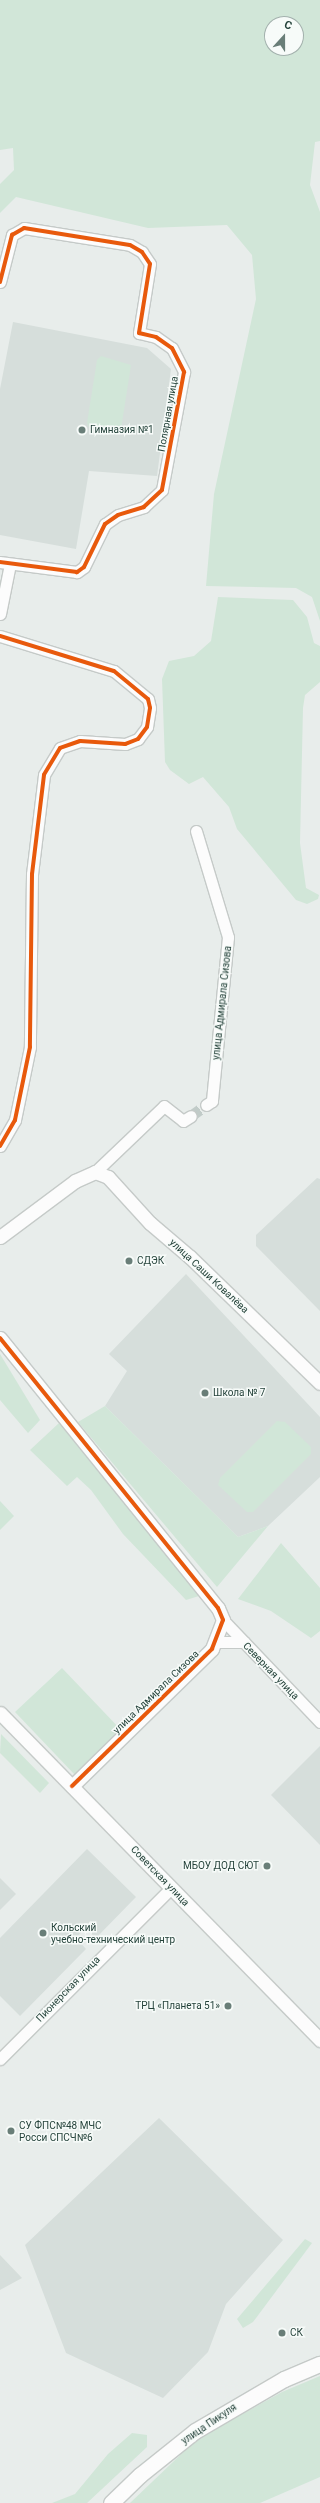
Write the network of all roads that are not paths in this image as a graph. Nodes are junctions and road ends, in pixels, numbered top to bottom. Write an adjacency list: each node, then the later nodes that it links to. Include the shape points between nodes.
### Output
1 (0, 282): 2 (street, Полярная улица, via 12,235 24,228 130,245 142,252 150,264 139,333 156,337 172,348 184,372 162,490 144,508 118,515 104,524 84,567 76,572)
2 (5, 563): 3 (street, Полярная улица)
3 (0, 614)
4 (0, 636): 8 (street, via 114,671 148,699 150,708 147,727 138,739 125,744 80,741 60,748 44,775 32,874 30,1047 15,1120)
5 (196, 832): 6 (street, улица Адмирала Сизова, via 228,937 212,1101)
6 (206, 1105)
7 (191, 1116): 9 (street, via 183,1121 164,1106)
8 (0, 1146)
9 (96, 1172): 10 (street, via 75,1181); 12 (street, улица Саши Ковалёва, via 108,1178 150,1223 190,1257)
10 (0, 1236)
11 (0, 1338): 13 (street, via 218,1608)
12 (320, 1383)
13 (223, 1620): 14 (street, улица Адмирала Сизова); 15 (street, Северная улица)
14 (216, 1642): 15 (street); 18 (street, улица Адмирала Сизова)
15 (244, 1642): 17 (street, Северная улица)
16 (0, 1713): 18 (street, Советская улица)
17 (320, 1722)
18 (72, 1786): 19 (street, Советская улица)
19 (171, 1888): 20 (street, Советская улица); 21 (street, Пионерская улица)
20 (320, 2040)
21 (0, 2059)
22 (320, 2364): 23 (main road, улица Пикуля, via 284,2379 195,2431 140,2475)
23 (111, 2503)

